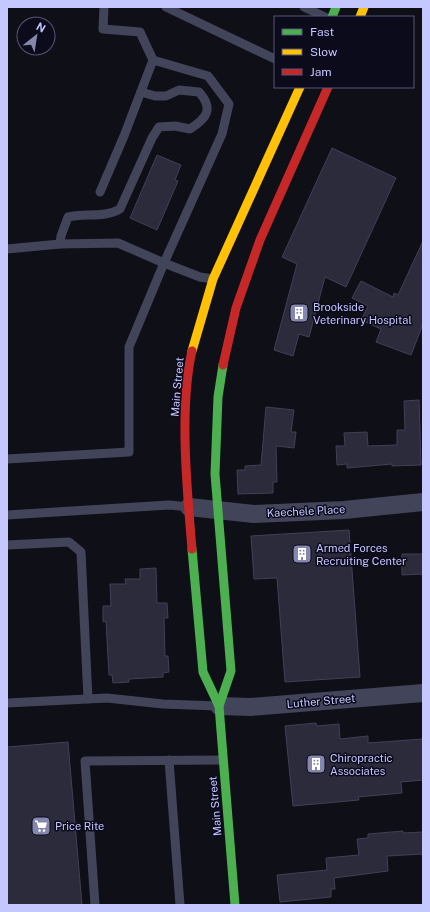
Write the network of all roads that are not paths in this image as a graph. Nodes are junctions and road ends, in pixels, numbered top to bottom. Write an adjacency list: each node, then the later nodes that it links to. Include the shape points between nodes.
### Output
1 (104, 7): 6 (lane, via 103,29 140,32)
2 (166, 7): 5 (lane)
3 (304, 7): 4 (lane)
4 (323, 16)
5 (274, 59)
6 (153, 60): 9 (lane); 13 (lane, via 208,76 229,104 222,134)
7 (300, 88): 14 (main road, Main Street)
8 (328, 88): 18 (main road, Main Street, via 240,283 225,349 218,397 215,452)
9 (141, 92): 10 (lane); 11 (lane, via 155,96 166,96 179,90 199,92 207,101 207,112 202,122 190,129 160,127 152,138 120,209 112,213 68,217)
10 (100, 192)
11 (60, 244): 12 (lane); 13 (lane, via 118,244)
12 (7, 249)
13 (164, 263): 14 (lane, via 200,277); 15 (lane, via 129,347 129,452)
14 (217, 279): 17 (main road, Main Street, via 197,331 188,369 186,407)
15 (7, 459)
16 (423, 502): 18 (street, Kaechele Place, via 254,514)
17 (189, 507): 18 (street, Kaechele Place); 19 (lane, via 169,505); 24 (main road, Main Street, via 203,672)
18 (216, 510): 24 (main road, Main Street, via 231,671)
19 (7, 515)
20 (7, 544): 22 (lane, via 69,542 81,552)
21 (423, 693): 24 (street, Luther Street, via 251,707)
22 (88, 699): 23 (lane); 24 (lane, via 107,698)
23 (7, 703)
24 (219, 706): 26 (main road, Main Street)
25 (169, 760): 26 (lane); 27 (lane, via 85,761); 28 (lane)
26 (223, 760): 29 (main road, Main Street)
27 (95, 905)
28 (180, 905)
29 (235, 905)

